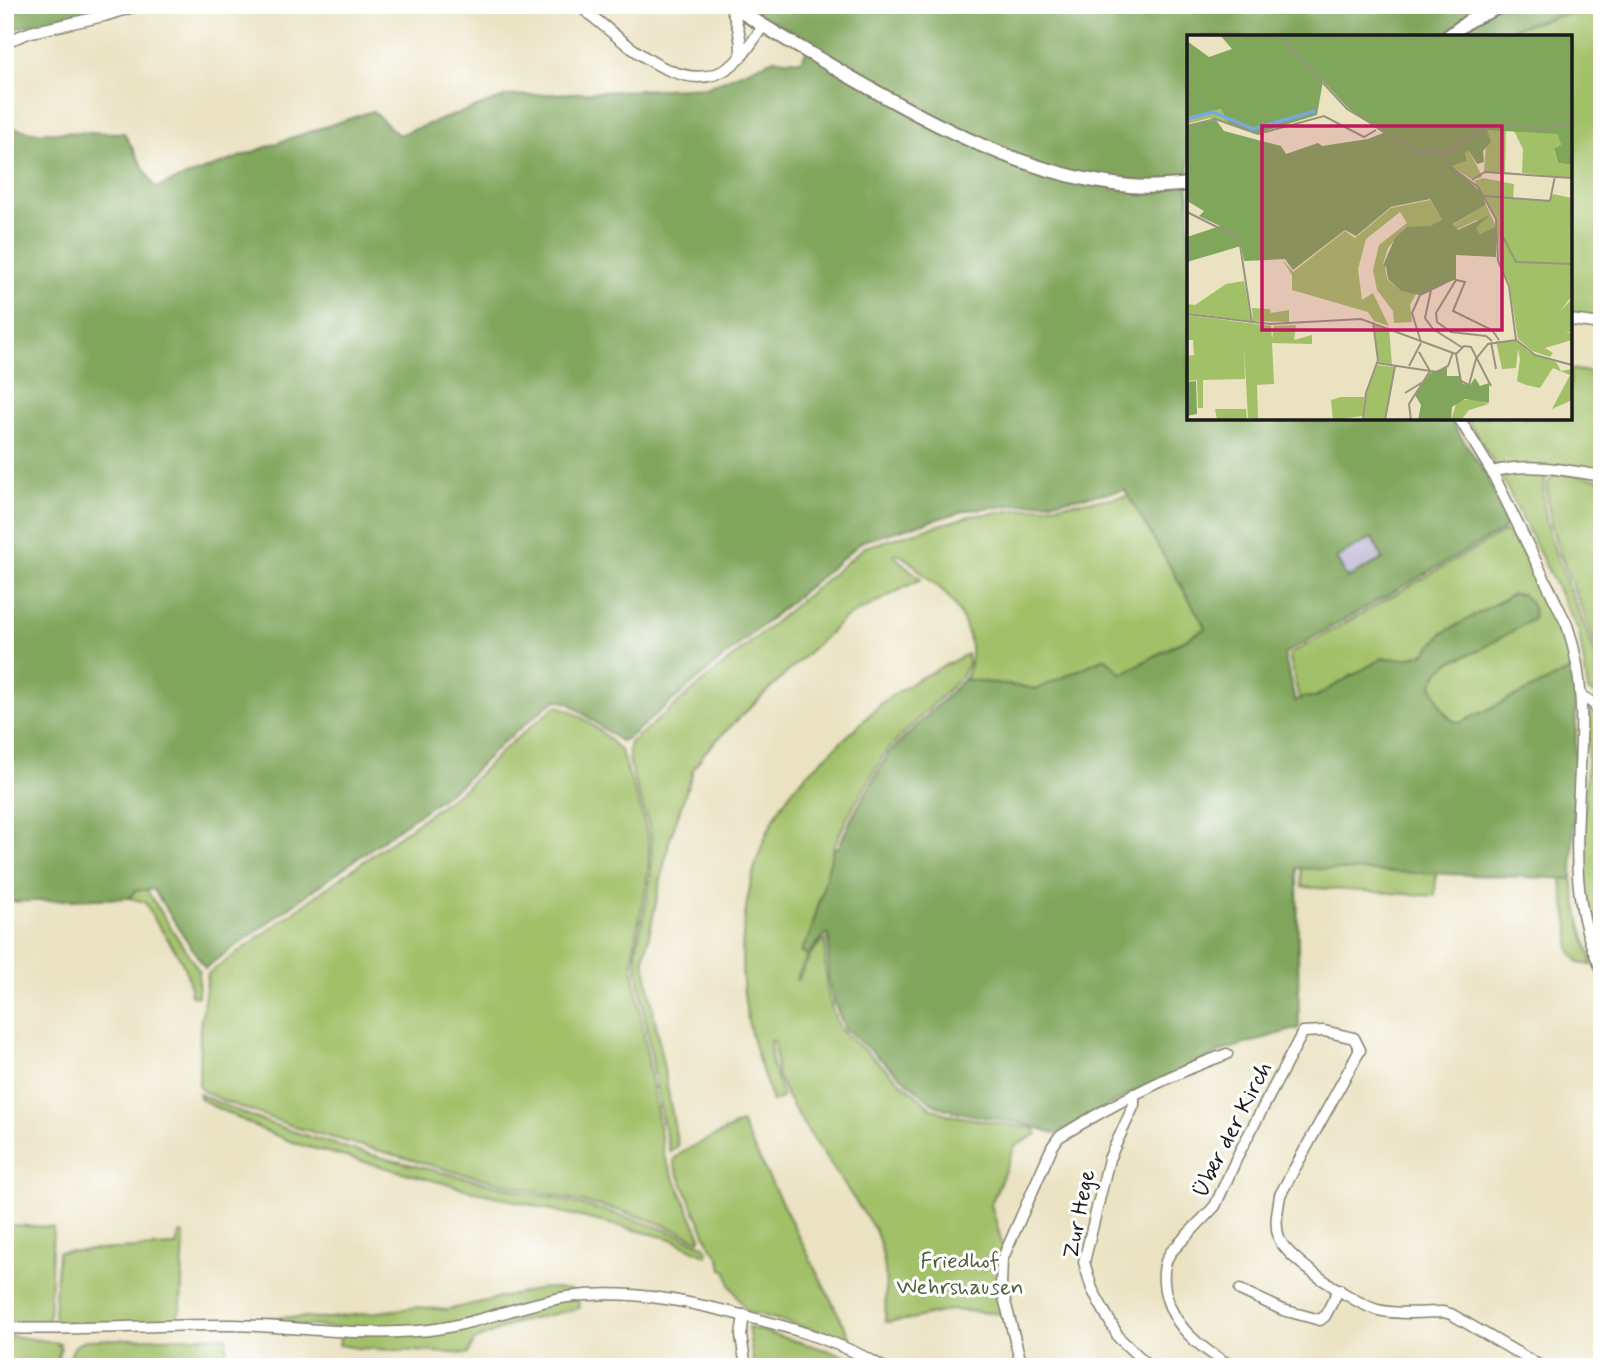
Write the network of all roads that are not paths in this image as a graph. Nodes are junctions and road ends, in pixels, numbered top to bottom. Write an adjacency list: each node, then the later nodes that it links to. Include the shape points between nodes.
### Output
1 (139, 5): 7 (street)
2 (578, 5): 8 (street, via 672,72 706,76)
3 (730, 5): 5 (main road); 8 (street, via 739,25)
4 (1504, 5): 6 (main road)
5 (763, 26): 8 (street); 9 (main road, via 920,117 997,152 1050,171 1111,184)
6 (1450, 35)
7 (5, 42)
8 (741, 56)
9 (1187, 184)
10 (1572, 320): 11 (street)
11 (1602, 324)
12 (1460, 420): 13 (street)
13 (1492, 472): 14 (street, via 1540,468); 15 (street, via 1567,625)
14 (1602, 476)
15 (1582, 696): 16 (street, via 1594,704); 17 (street, via 1577,889 1592,951)
16 (1602, 721)
17 (1602, 970)
18 (1227, 1054): 19 (street, via 1185,1068)
19 (1134, 1094): 26 (street, via 1059,1137 1003,1255 1002,1286); 27 (street, Zur Hege, via 1134,1105 1109,1159 1084,1262 1091,1289 1119,1338)
20 (1339, 1289): 21 (street, via 1320,1320 1283,1310); 28 (street, Über der Kirch, via 1287,1250 1276,1222 1280,1195 1359,1056 1357,1040 1310,1030 1303,1032 1215,1206 1165,1261 1167,1299 1177,1322 1204,1348); 29 (street, via 1376,1310 1451,1314)
21 (1240, 1290)
22 (744, 1315): 23 (street, via 664,1298 601,1295 551,1300 452,1326 405,1332 236,1325); 24 (street, via 741,1336); 25 (street, via 803,1332)
23 (5, 1328)
24 (746, 1367)
25 (883, 1367)
26 (1022, 1367)
27 (1150, 1367)
28 (1234, 1367)
29 (1542, 1367)

